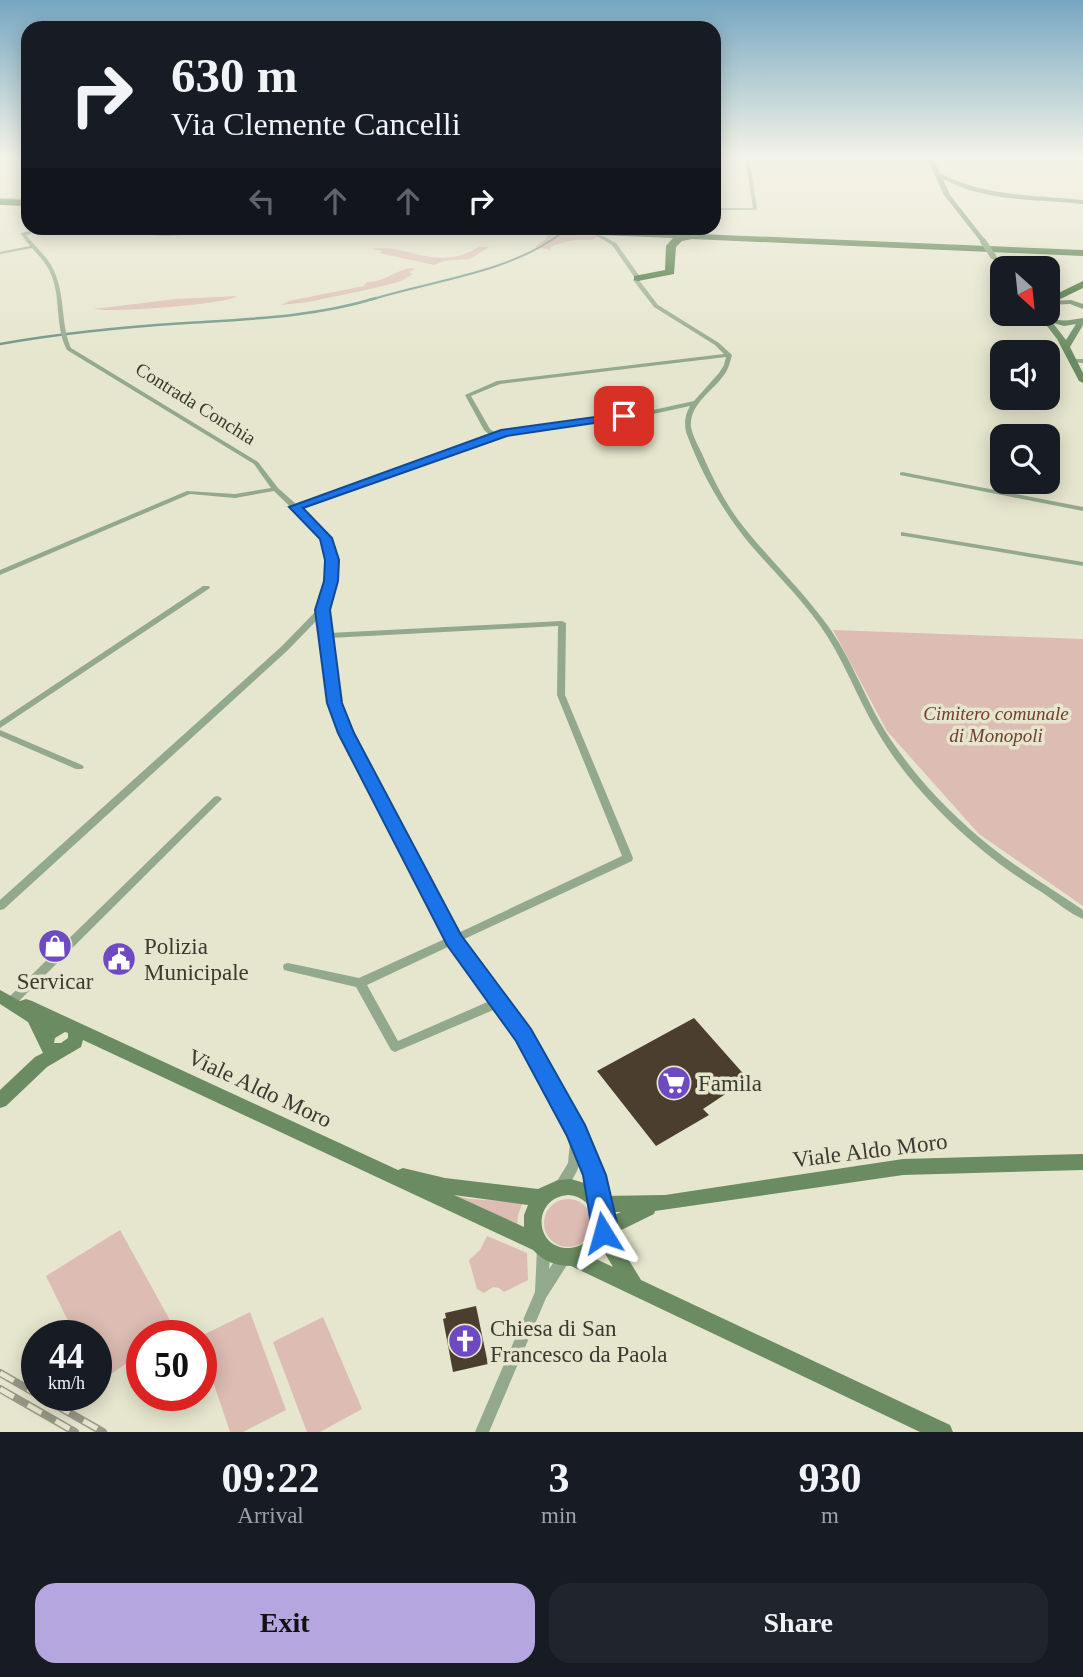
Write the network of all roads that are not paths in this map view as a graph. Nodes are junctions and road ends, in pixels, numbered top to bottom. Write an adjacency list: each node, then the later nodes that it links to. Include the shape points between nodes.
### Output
1 (968, 223): 14 (main road, bridge)
2 (29, 235): 8 (street)
3 (29, 235): 8 (street)
4 (602, 235): 15 (street, via 614,244)
5 (634, 235): 10 (highway, via 651,236)
6 (652, 235): 9 (highway)
7 (711, 235): 13 (highway)
8 (25, 236): 11 (street, Contrada Conchia)
9 (759, 239): 10 (highway, via 685,237); 13 (highway)
10 (671, 246): 15 (highway, via 670,272)
11 (31, 247): 12 (street); 24 (street, Contrada Conchia, via 55,277)
12 (0, 253)
13 (1083, 253)
14 (993, 256)
15 (634, 279): 26 (street, via 656,306)
16 (1081, 285): 17 (highway); 20 (highway, via 1077,295)
17 (1060, 293)
18 (1060, 297): 20 (main road)
19 (1060, 303): 20 (main road)
20 (1081, 306)
21 (1083, 320): 22 (main road); 25 (main road)
22 (1060, 322)
23 (1050, 326): 25 (main road)
24 (63, 334): 35 (street, Contrada Conchia, via 69,349 256,463)
25 (1066, 347): 27 (main road)
26 (729, 355): 30 (street, via 726,366); 33 (street, via 499,382 468,395 487,430)
27 (1072, 360): 28 (street); 29 (main road)
28 (1083, 361)
29 (1083, 381)
30 (696, 402): 31 (street); 32 (street)
31 (670, 411): 32 (street); 33 (street, via 527,428)
32 (688, 413): 49 (street, via 688,426 705,472 726,509 819,619 881,731 904,763 976,840)
33 (496, 436): 36 (street)
34 (902, 474): 37 (street)
35 (276, 489): 36 (street, Contrada Conchia); 40 (street, via 234,496 189,492)
36 (295, 507): 42 (street, Contrada Conchia, via 326,538 332,560)
37 (1083, 509)
38 (904, 534): 39 (street)
39 (1083, 564)
40 (0, 573)
41 (206, 588): 44 (street)
42 (322, 610): 43 (street, Contrada Conchia); 48 (street)
43 (325, 636): 50 (street, Contrada Conchia, via 335,703 346,733); 50 (street, via 562,623 561,695 628,858)
44 (0, 725)
45 (0, 733): 46 (street)
46 (79, 767)
47 (217, 799): 53 (street)
48 (0, 906)
49 (1083, 915)
50 (454, 940): 52 (street); 54 (street, Contrada Conchia)
51 (288, 967): 52 (street)
52 (359, 983): 54 (street, via 395,1047)
53 (6, 999): 55 (main road, Viale Aldo Moro); 56 (main road, via 34,1017)
54 (500, 1002): 61 (street, Contrada Conchia, via 524,1035)
55 (73, 1028): 56 (main road, via 54,1029); 57 (main road, via 77,1038); 58 (main road, Viale Aldo Moro)
56 (46, 1041): 57 (main road, via 53,1050); 59 (main road)
57 (65, 1049): 58 (main road, Viale Aldo Moro, via 101,1048); 59 (main road, via 41,1062)
58 (128, 1055): 63 (main road, Viale Aldo Moro)
59 (13, 1087): 60 (main road)
60 (0, 1101)
61 (577, 1132): 64 (street, via 574,1164); 67 (street, Contrada Conchia, via 594,1175)
62 (1083, 1162): 66 (main road, Viale Aldo Moro, via 903,1167)
63 (371, 1167): 65 (main road, Viale Aldo Moro, via 445,1186); 69 (main road, Viale Aldo Moro)
64 (559, 1188): 65 (main road); 67 (main road, via 581,1189)
65 (541, 1198): 69 (main road, via 531,1216 534,1236)
66 (665, 1203): 67 (main road, Viale Aldo Moro); 68 (main road, Viale Aldo Moro, via 642,1209)
67 (599, 1204): 68 (main road, via 604,1212)
68 (603, 1231): 70 (main road, via 590,1250); 71 (main road)
69 (542, 1245): 70 (main road); 72 (street)
70 (567, 1256): 71 (main road); 72 (street)
71 (634, 1286): 74 (main road)
72 (541, 1293): 73 (street)
73 (482, 1432)
74 (943, 1432)

